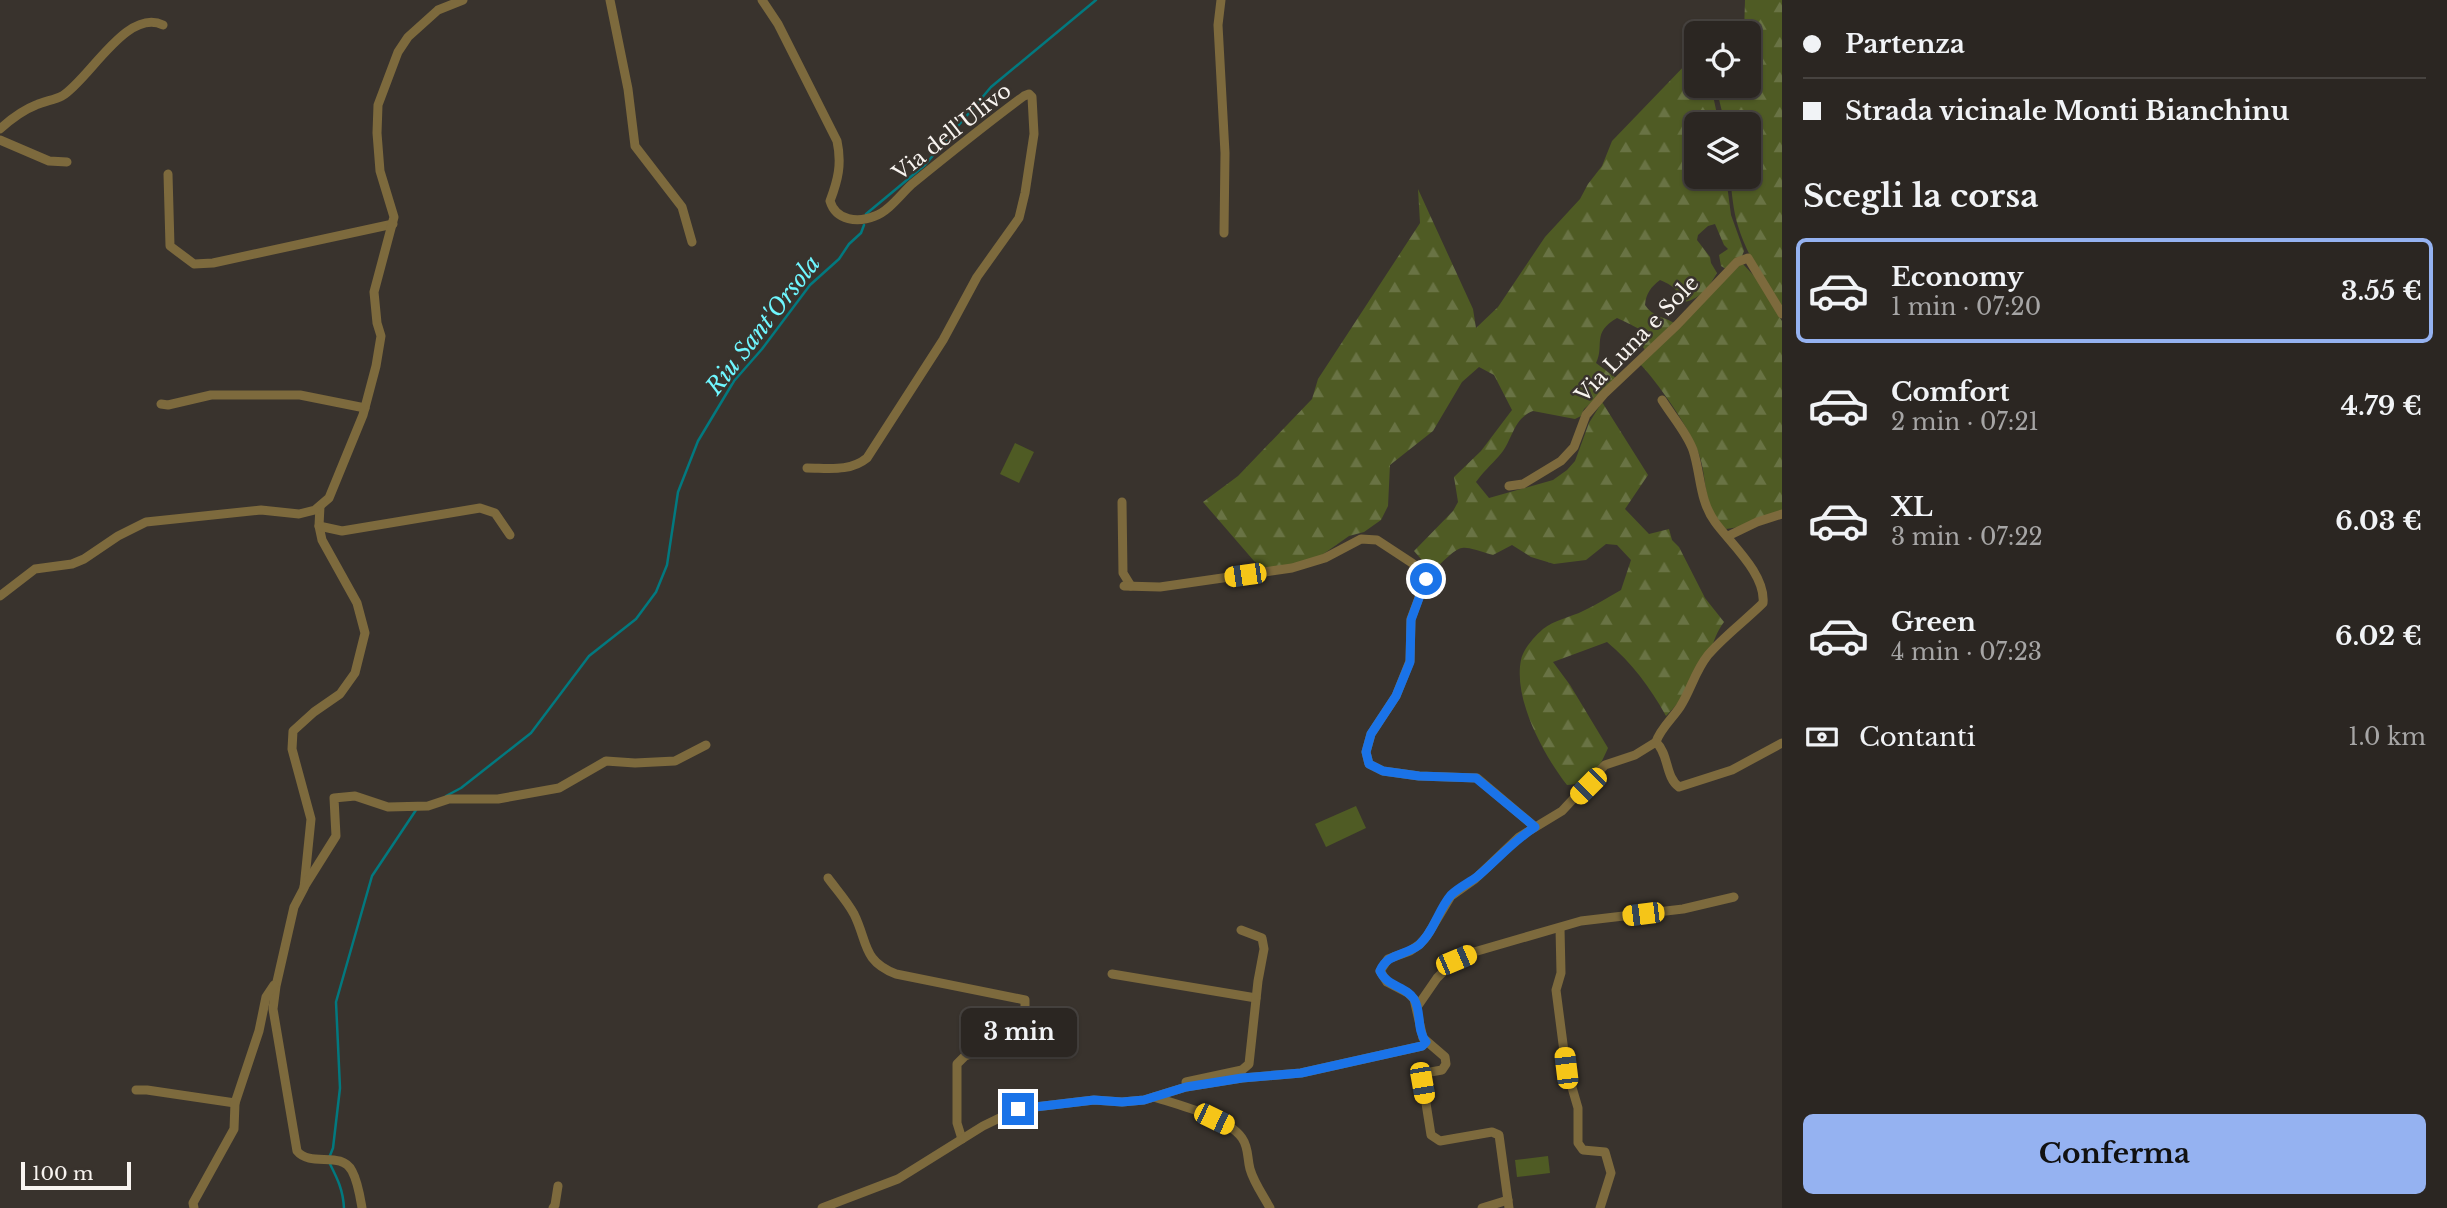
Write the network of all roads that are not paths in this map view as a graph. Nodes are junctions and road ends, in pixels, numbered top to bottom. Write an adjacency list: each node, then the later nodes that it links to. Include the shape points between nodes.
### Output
1 (463, 0): 5 (street)
2 (610, 0): 13 (street, via 635,146 682,207)
3 (762, 0): 18 (street, Via dell'Ulivo, via 837,141 839,178 830,201 836,214 846,219 884,211 1024,96 1029,94 1034,106 1034,134 1019,218 977,277 933,357 867,458 850,467)
4 (1222, 0): 12 (street, via 1218,25)
5 (443, 3): 11 (street, via 402,44 378,105 380,172)
6 (163, 25): 7 (street, via 150,21 138,25 64,94 26,110)
7 (0, 128)
8 (0, 140): 9 (street, via 49,161)
9 (67, 162)
10 (168, 174): 11 (street, via 170,246 194,264)
11 (393, 224): 17 (street, via 374,292 380,336)
12 (1224, 233)
13 (692, 242)
14 (1782, 314): 19 (street, Via Luna e Sole, via 1748,258 1737,262 1604,394 1586,415 1574,447 1561,461 1524,484)
15 (1662, 400): 25 (street, via 1691,444 1705,503)
16 (162, 404): 17 (street, via 211,394 300,395)
17 (365, 408): 21 (street, via 329,498)
18 (807, 468)
19 (1509, 486)
20 (1122, 502): 30 (street, via 1123,573 1128,586 1160,587 1292,568 1325,558 1361,539 1377,540 1412,563 1426,579 1411,620 1410,662 1396,696 1371,734 1366,752 1369,764 1383,771 1419,776 1476,778)
21 (320, 506): 23 (street); 26 (street, via 299,514 261,510 146,522 84,559 35,569)
22 (1782, 514): 25 (street)
23 (319, 526): 24 (street, via 342,531 480,508 495,513); 32 (street, via 356,603 365,633 355,673 340,694 293,731 292,749 311,818)
24 (510, 535)
25 (1728, 537): 27 (street, via 1761,585 1763,603 1709,653)
26 (0, 596)
27 (1656, 742): 28 (street, via 1672,781 1679,787 1732,769); 30 (street, via 1605,765 1562,811)
28 (1782, 743)
29 (705, 745): 32 (street, via 675,761 606,761 559,788 498,799 449,799 428,806 388,807 355,796 334,798 336,836)
30 (1535, 827): 39 (street, via 1451,896 1420,944 1382,966 1387,982 1409,993)
31 (828, 878): 44 (street, via 854,914 865,949 884,970 1025,1000 1021,1035 965,1056 957,1064)
32 (304, 888): 37 (street, via 294,906)
33 (1734, 897): 34 (street)
34 (1560, 928): 39 (street, via 1456,960); 53 (street, via 1561,973 1556,990 1566,1068 1578,1108 1578,1143 1583,1150 1605,1152 1611,1173)
35 (1241, 930): 38 (street, via 1263,942)
36 (1112, 974): 38 (street)
37 (277, 980): 43 (street, via 266,997); 48 (street, via 273,1009 295,1145 300,1155 336,1160 351,1170)
38 (1256, 998): 42 (street, via 1249,1064 1242,1070 1148,1093)
39 (1417, 1007): 40 (street)
40 (1426, 1042): 42 (street, via 1301,1073 1186,1087); 46 (street, via 1447,1060 1442,1070 1425,1073 1422,1078 1431,1135 1440,1141 1492,1132 1499,1135)
41 (136, 1090): 43 (street)
42 (1148, 1098): 44 (street, via 1018,1109); 51 (street, via 1196,1111 1233,1128 1249,1154 1249,1167)
43 (235, 1103): 47 (street, via 234,1129)
44 (961, 1139): 50 (street, via 898,1179)
45 (558, 1186): 49 (street)
46 (1509, 1204): 52 (street)
47 (194, 1208)
48 (362, 1208)
49 (552, 1208)
50 (822, 1208)
51 (1270, 1208)
52 (1482, 1208)
53 (1600, 1208)

